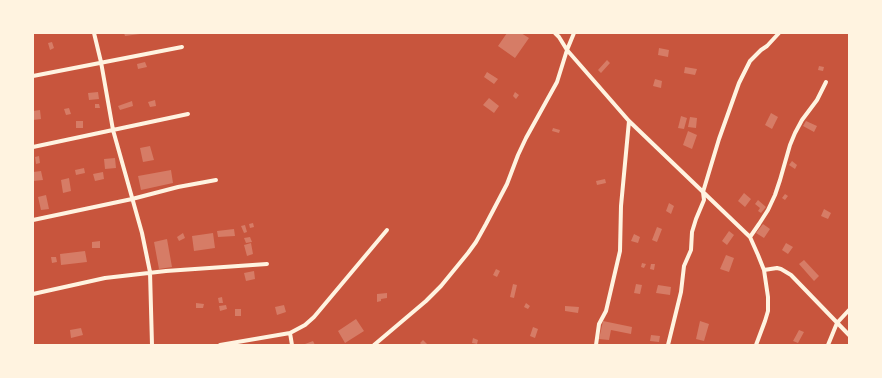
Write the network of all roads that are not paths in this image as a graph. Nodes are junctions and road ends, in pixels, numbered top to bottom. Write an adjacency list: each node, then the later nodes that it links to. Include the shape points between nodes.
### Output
1 (94, 33): 7 (street)
2 (554, 33): 6 (street)
3 (574, 33): 6 (street)
4 (779, 33): 15 (street, via 750,61 739,83)
5 (182, 47): 7 (street)
6 (567, 50): 11 (street); 31 (street, via 558,82 526,138 507,184 476,242 436,291)
7 (101, 62): 8 (street); 12 (street)
8 (33, 76)
9 (826, 82): 19 (street, via 795,133 774,195)
10 (188, 114): 12 (street)
11 (629, 121): 15 (street); 32 (street, via 621,206 620,250 606,311 599,324)
12 (113, 130): 13 (street); 16 (street)
13 (33, 147)
14 (216, 180): 16 (street)
15 (703, 192): 19 (street); 33 (street, via 704,200 692,232 691,250 684,266 681,292)
16 (132, 199): 17 (street); 22 (street)
17 (33, 220)
18 (386, 230): 26 (street, via 314,317)
19 (750, 238): 21 (street)
20 (268, 264): 22 (street)
21 (764, 270): 25 (street, via 777,268 786,272); 34 (street, via 768,311)
22 (150, 272): 23 (street, via 105,278); 28 (street)
23 (33, 294)
24 (849, 310): 25 (street)
25 (836, 323): 27 (street); 35 (street)
26 (290, 333): 29 (street); 30 (street)
27 (849, 336)
28 (152, 345)
29 (220, 345)
30 (292, 345)
31 (374, 345)
32 (596, 345)
33 (668, 345)
34 (756, 345)
35 (828, 345)

